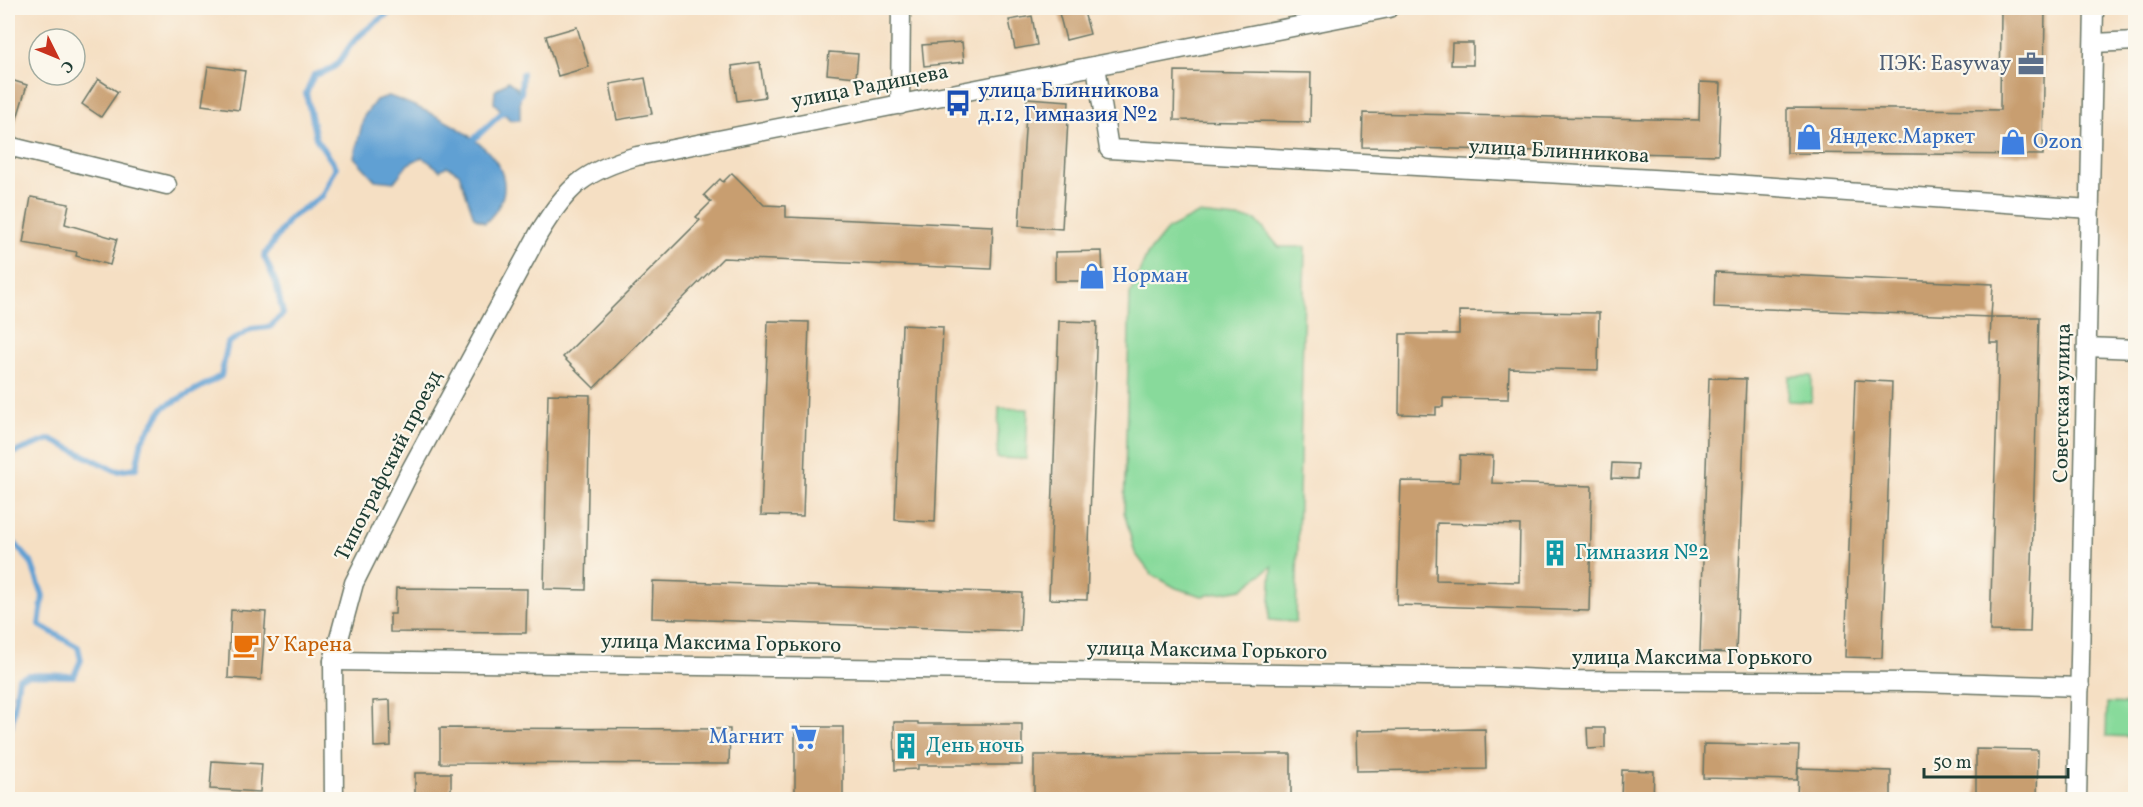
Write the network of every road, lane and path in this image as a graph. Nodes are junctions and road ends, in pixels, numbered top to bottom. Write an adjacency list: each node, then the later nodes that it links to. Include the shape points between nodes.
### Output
1 (901, 8): 7 (street)
2 (1389, 8): 6 (street, улица Радищева)
3 (2094, 8): 5 (street, Советская улица)
4 (2136, 41): 5 (street)
5 (2094, 43): 11 (street, Советская улица)
6 (1096, 66): 7 (street, улица Радищева); 11 (street, улица Блинникова, via 1108,149)
7 (900, 105): 9 (street, улица Радищева, via 637,156 611,163)
8 (8, 146): 10 (street)
9 (577, 184): 14 (street, Типографский проезд, via 560,201 539,233 409,473 354,583)
10 (167, 185)
11 (2090, 209): 12 (street, Советская улица)
12 (2087, 347): 13 (street); 15 (street, Советская улица)
13 (2136, 349)
14 (333, 661): 15 (street, улица Максима Горького); 16 (street, Типографский проезд)
15 (2080, 687): 17 (street, Советская улица)
16 (334, 800)
17 (2077, 800)

